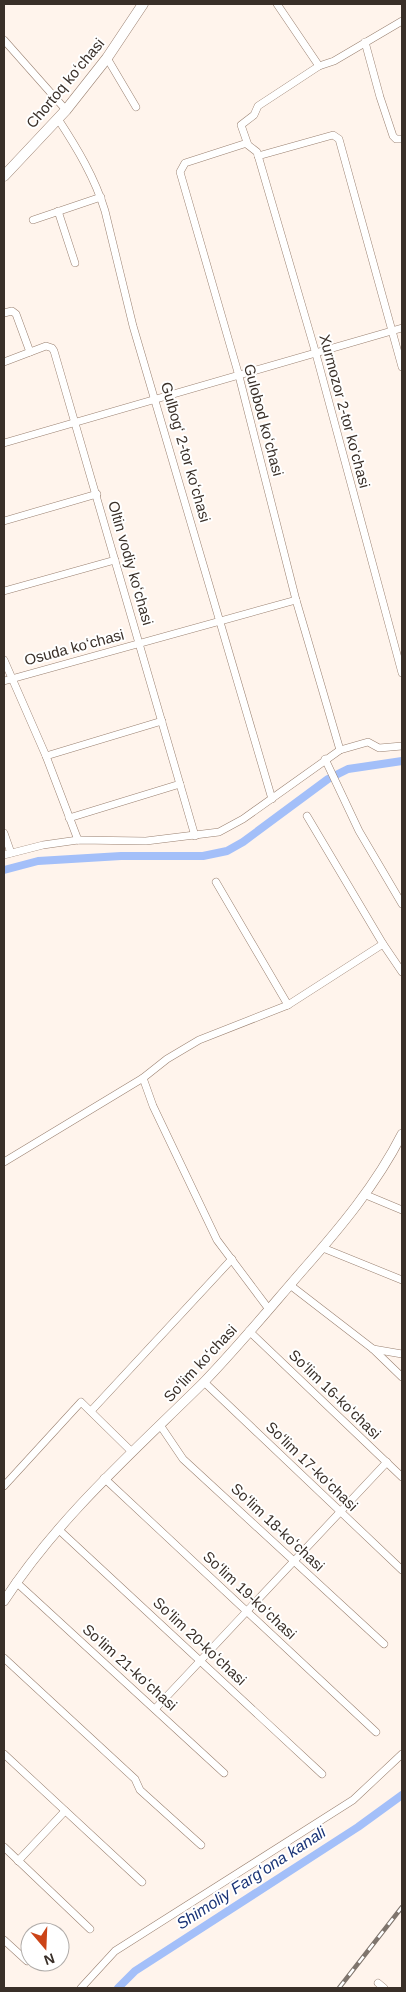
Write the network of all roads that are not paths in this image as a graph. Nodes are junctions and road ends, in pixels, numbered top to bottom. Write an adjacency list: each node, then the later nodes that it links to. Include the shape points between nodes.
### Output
1 (143, 4): 6 (main road, Chortoq koʻchasi)
2 (277, 4): 7 (street)
3 (402, 21): 5 (street)
4 (4, 40): 9 (street)
5 (366, 42): 7 (street, via 334,62); 11 (street, via 393,136)
6 (107, 58): 8 (street); 9 (main road, Chortoq koʻchasi)
7 (319, 66): 12 (street, via 258,106 254,115 241,125)
8 (136, 107)
9 (66, 110): 10 (main road, Chortoq koʻchasi)
10 (58, 119): 14 (main road, Chortoq koʻchasi); 15 (street, Gulbogʻ 2-tor koʻchasi)
11 (402, 139)
12 (247, 143): 13 (street); 26 (street, Gulobod koʻchasi, via 185,163 180,172)
13 (258, 156): 21 (street, via 333,135 339,139); 23 (street, Xurmozor 2-tor koʻchasi)
14 (4, 176)
15 (101, 197): 16 (street); 27 (street, Gulbogʻ 2-tor koʻchasi, via 133,326)
16 (58, 211): 17 (street); 18 (street)
17 (33, 220)
18 (75, 263)
19 (4, 313): 22 (street, via 12,311 16,314)
20 (402, 328): 21 (street)
21 (392, 332): 23 (street); 25 (street)
22 (30, 352): 24 (street, Oltin vodiy koʻchasi); 28 (street, Oltin vodiy koʻchasi, via 46,346 52,348)
23 (316, 354): 26 (street); 38 (street, Xurmozor 2-tor koʻchasi)
24 (4, 362)
25 (402, 367)
26 (239, 376): 27 (street); 34 (street, Gulobod koʻchasi)
27 (156, 400): 28 (street); 35 (street, Gulbogʻ 2-tor koʻchasi)
28 (76, 424): 29 (street); 30 (street, Oltin vodiy koʻchasi)
29 (4, 444)
30 (97, 494): 31 (street); 32 (street, Oltin vodiy koʻchasi)
31 (4, 521)
32 (116, 560): 33 (street); 36 (street, Oltin vodiy koʻchasi)
33 (4, 591)
34 (296, 600): 35 (street, Osuda koʻchasi); 43 (street, Gulobod koʻchasi)
35 (220, 621): 36 (street, Osuda koʻchasi); 47 (street, Gulbogʻ 2-tor koʻchasi)
36 (140, 643): 39 (street, Osuda koʻchasi); 41 (street, Oltin vodiy koʻchasi)
37 (4, 660): 39 (street)
38 (402, 673)
39 (12, 678): 40 (street, Osuda koʻchasi); 44 (street)
40 (4, 681)
41 (162, 721): 44 (street); 46 (street, Oltin vodiy koʻchasi)
42 (402, 746): 43 (street, via 379,748 368,742)
43 (340, 750): 45 (street)
44 (46, 756): 49 (street)
45 (326, 761): 47 (street); 55 (street, via 359,831)
46 (180, 784): 49 (street); 51 (street, Oltin vodiy koʻchasi)
47 (272, 799): 51 (street, via 230,828)
48 (307, 816): 56 (street)
49 (69, 818): 52 (street)
50 (4, 834): 53 (street)
51 (195, 836): 52 (street, via 146,841)
52 (78, 840): 53 (street)
53 (7, 854)
54 (216, 882): 58 (street)
55 (402, 904)
56 (383, 944): 57 (street); 58 (street)
57 (402, 972)
58 (288, 1004): 59 (street, via 199,1040)
59 (143, 1078): 61 (street); 65 (street, via 202,1210 217,1240)
60 (402, 1137): 62 (street, Soʻlim koʻchasi)
61 (4, 1162)
62 (366, 1195): 63 (street); 64 (street, Soʻlim koʻchasi)
63 (402, 1210)
64 (323, 1248): 66 (street); 67 (street, Soʻlim koʻchasi)
65 (232, 1259): 68 (street); 74 (street)
66 (402, 1280)
67 (290, 1285): 68 (street, Soʻlim koʻchasi); 70 (street)
68 (268, 1308): 69 (street, Soʻlim koʻchasi)
69 (249, 1331): 73 (street, Soʻlim koʻchasi); 77 (street, Soʻlim 16-koʻchasi)
70 (373, 1349): 71 (street); 72 (street)
71 (402, 1354)
72 (402, 1377)
73 (204, 1382): 75 (street, Soʻlim koʻchasi); 81 (street, Soʻlim 17-koʻchasi)
74 (91, 1411): 76 (street); 80 (street, via 80,1403)
75 (160, 1425): 76 (street, Soʻlim koʻchasi); 83 (street, Soʻlim 18-koʻchasi, via 183,1459)
76 (131, 1451): 79 (street, Soʻlim koʻchasi)
77 (387, 1462): 78 (street, Soʻlim 16-koʻchasi); 81 (street)
78 (402, 1477)
79 (104, 1478): 82 (street, Soʻlim koʻchasi); 87 (street, Soʻlim 19-koʻchasi)
80 (4, 1486)
81 (340, 1511): 83 (street); 84 (street, Soʻlim 17-koʻchasi)
82 (58, 1529): 85 (street, Soʻlim koʻchasi); 90 (street, Soʻlim 20-koʻchasi)
83 (294, 1561): 87 (street); 88 (street, Soʻlim 18-koʻchasi)
84 (402, 1570)
85 (16, 1582): 86 (street, Soʻlim koʻchasi); 91 (street, Soʻlim 21-koʻchasi)
86 (5, 1594)
87 (247, 1611): 90 (street); 92 (street, Soʻlim 19-koʻchasi)
88 (384, 1644)
89 (4, 1658): 98 (street)
90 (200, 1660): 91 (street); 96 (street, Soʻlim 20-koʻchasi)
91 (155, 1709): 95 (street, Soʻlim 21-koʻchasi)
92 (376, 1732)
93 (4, 1754): 97 (street)
94 (402, 1754): 105 (street, via 353,1800 115,1951)
95 (224, 1773)
96 (322, 1774)
97 (65, 1810): 100 (street); 101 (street)
98 (201, 1845)
99 (4, 1847): 100 (street)
100 (18, 1861): 102 (street)
101 (142, 1882)
102 (90, 1929)
103 (4, 1940): 104 (street)
104 (20, 1955)
105 (81, 1988)

